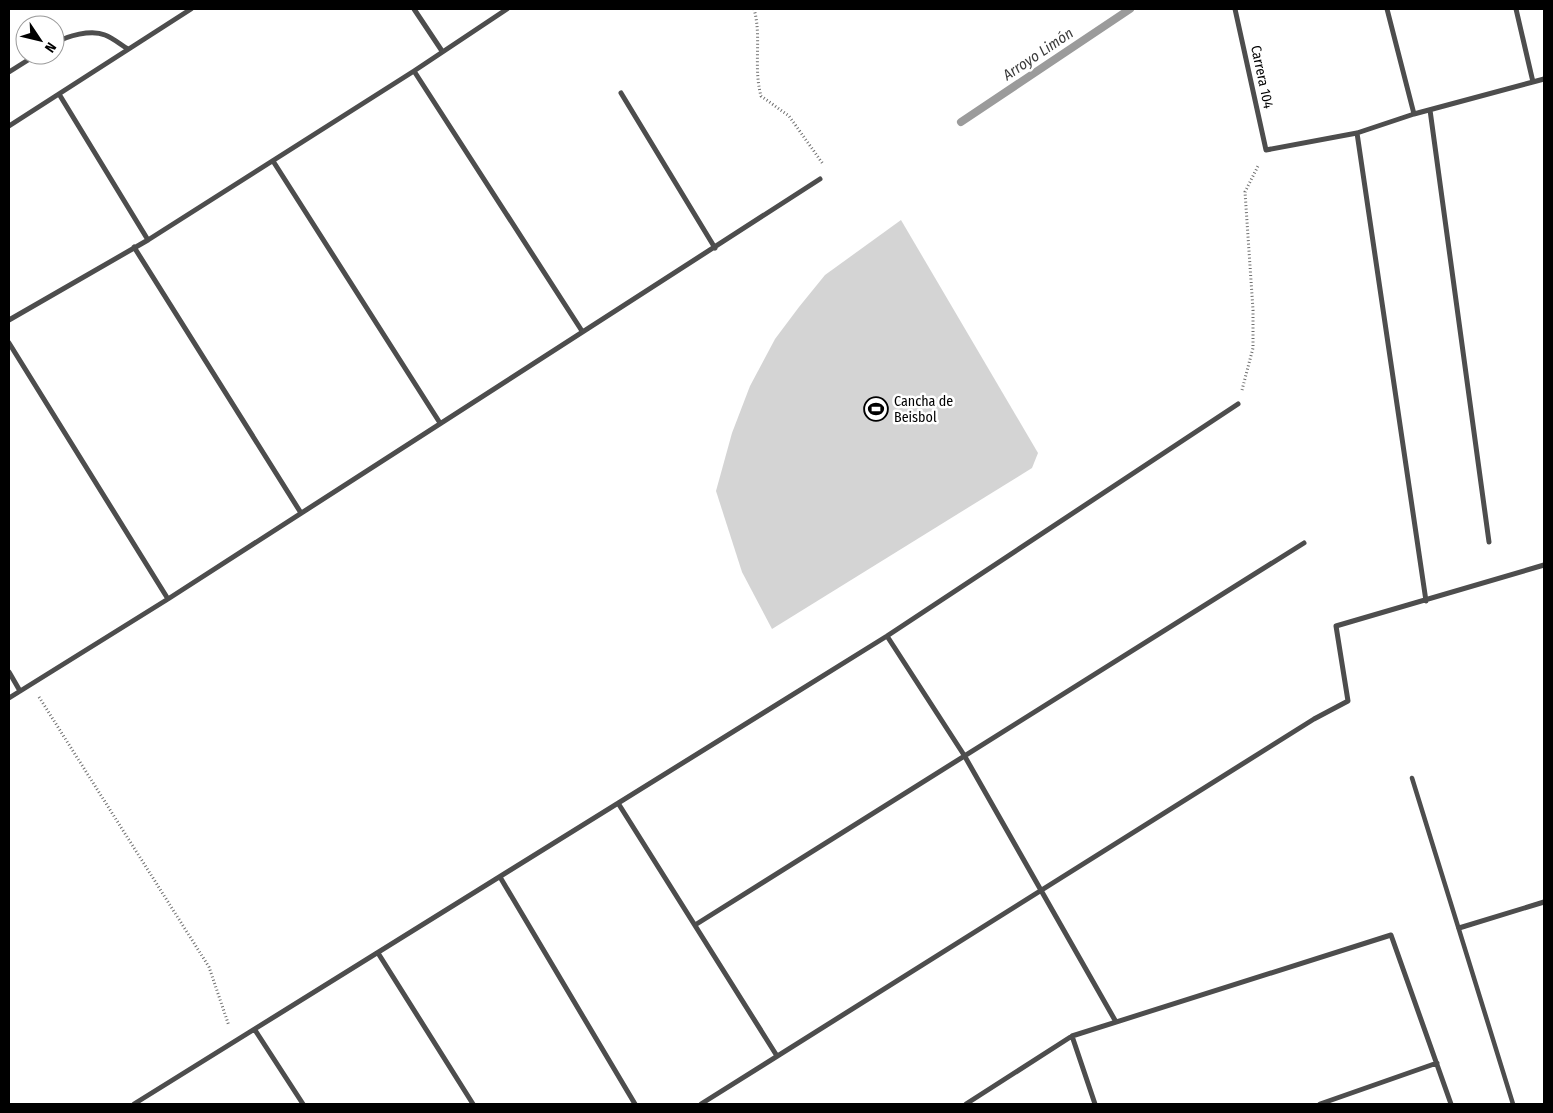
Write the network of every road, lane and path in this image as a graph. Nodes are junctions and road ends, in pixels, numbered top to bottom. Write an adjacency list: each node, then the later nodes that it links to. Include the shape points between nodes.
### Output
1 (191, 9): 9 (street)
2 (414, 9): 10 (street)
3 (506, 9): 10 (street)
4 (754, 9): 22 (path, via 758,24 756,53 761,96 789,116 801,130 824,166)
5 (1236, 9): 20 (street, Carrera 104)
6 (1387, 9): 17 (street)
7 (1516, 9): 13 (street)
8 (65, 38): 9 (street, via 88,33 104,34)
9 (128, 49): 15 (street)
10 (442, 52): 11 (street)
11 (414, 71): 21 (street); 27 (street)
12 (1544, 79): 13 (street)
13 (1533, 82): 16 (street)
14 (621, 93): 25 (street)
15 (59, 94): 18 (street); 23 (street)
16 (1430, 110): 17 (street); 33 (street)
17 (1414, 114): 19 (street)
18 (9, 126)
19 (1357, 133): 20 (street); 36 (street)
20 (1266, 150): 29 (path, via 1245,192 1253,310 1252,348)
21 (273, 161): 23 (street); 30 (street)
22 (820, 179): 25 (street)
23 (148, 240): 24 (street)
24 (134, 247): 26 (street); 31 (street)
25 (715, 248): 27 (street)
26 (9, 320)
27 (582, 331): 30 (street)
28 (9, 343): 35 (street)
29 (1238, 404): 37 (street)
30 (440, 423): 31 (street)
31 (301, 513): 35 (street)
32 (1304, 542): 42 (street)
33 (1489, 542)
34 (1544, 565): 36 (street)
35 (168, 599): 39 (street)
36 (1426, 601): 46 (street, via 1336,626 1348,701)
37 (887, 636): 42 (street); 44 (street)
38 (9, 672): 40 (street)
39 (30, 684): 40 (street); 54 (path, via 209,967 230,1028)
40 (20, 691): 41 (street)
41 (9, 698)
42 (964, 755): 46 (street); 48 (street)
43 (1412, 778): 49 (street)
44 (618, 803): 45 (street); 48 (street)
45 (500, 877): 50 (street); 60 (street)
46 (1041, 889): 51 (street); 55 (street)
47 (1544, 902): 49 (street)
48 (694, 925): 55 (street)
49 (1459, 928): 66 (street)
50 (378, 953): 52 (street); 59 (street)
51 (1116, 1022): 53 (street); 56 (street, via 1391,934)
52 (255, 1030): 54 (street); 58 (street)
53 (1072, 1036): 62 (street); 63 (street)
54 (225, 1048): 57 (street)
55 (777, 1056): 61 (street)
56 (1437, 1064): 64 (street); 65 (street)
57 (134, 1104)
58 (303, 1104)
59 (473, 1104)
60 (635, 1104)
61 (701, 1104)
62 (966, 1104)
63 (1095, 1104)
64 (1320, 1104)
65 (1451, 1104)
66 (1513, 1104)

